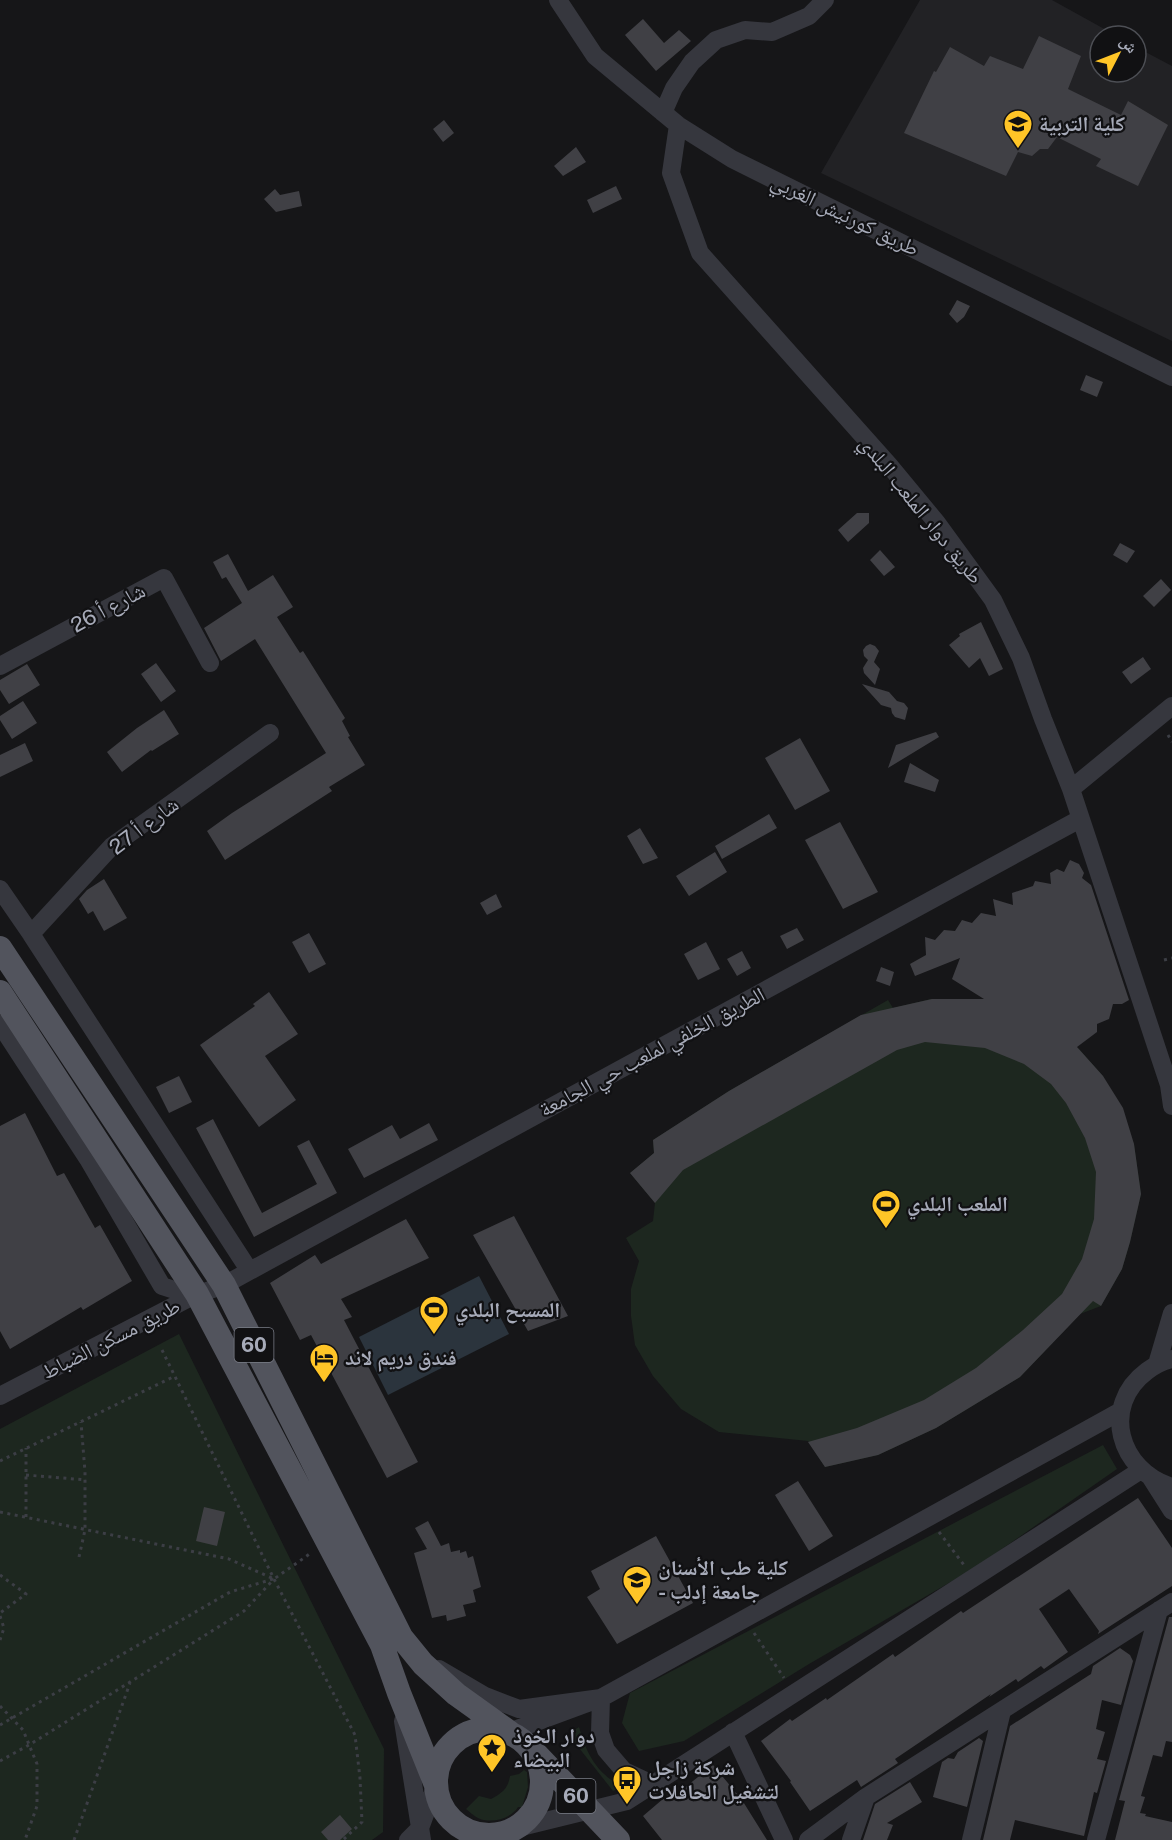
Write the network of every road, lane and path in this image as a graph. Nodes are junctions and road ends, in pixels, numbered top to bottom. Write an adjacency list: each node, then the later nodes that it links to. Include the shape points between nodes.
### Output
1 (558, 0): 3 (street, طريق كورنيش الغربي, via 595,56)
2 (825, 0): 3 (street, via 809,16 772,32 745,30 716,40 692,62)
3 (663, 113): 4 (street, طريق كورنيش الغربي)
4 (678, 125): 5 (street, طريق كورنيش الغربي, via 732,159); 10 (street, طريق دوار الملعب البلدي, via 671,173 700,253 889,465 993,600 1021,658)
5 (1172, 377)
6 (210, 663): 7 (street, شارع أ 26, via 164,578)
7 (0, 666)
8 (1172, 706): 10 (street)
9 (270, 733): 13 (street, شارع أ 27, via 112,846)
10 (1071, 789): 11 (street, طريق دوار الملعب البلدي)
11 (1080, 819): 19 (street, طريق دوار الملعب البلدي, via 1169,1085); 20 (street, الطريق الخلفي لملعب حي الجامعة)
12 (0, 889): 13 (street)
13 (31, 934): 20 (street)
14 (0, 948): 21 (main road, 60)
15 (1172, 958): 16 (path)
16 (1164, 960)
17 (0, 992): 22 (main road, 60)
18 (0, 1024): 22 (street, via 88,1159 162,1286)
19 (1172, 1106)
20 (249, 1270): 21 (street, الطريق الخلفي لملعب حي الجامعة)
21 (224, 1285): 22 (street, طريق مسكن الضباط); 51 (main road, 60, via 401,1637)
22 (195, 1295): 28 (street, طريق مسكن الضباط); 42 (main road, 60)
23 (1172, 1313): 26 (street)
24 (1172, 1341): 26 (street)
25 (162, 1350): 27 (path)
26 (1165, 1361): 29 (street, via 1138,1378)
27 (175, 1376): 30 (path); 46 (path)
28 (1, 1392)
29 (1121, 1411): 33 (street, via 1126,1449); 55 (street)
30 (81, 1421): 31 (path); 35 (path)
31 (26, 1448): 32 (path); 34 (path)
32 (0, 1461)
33 (1146, 1474): 36 (street); 37 (street); 61 (street)
34 (26, 1475): 35 (path); 39 (path)
35 (86, 1480): 40 (path)
36 (1172, 1486)
37 (1172, 1511)
38 (0, 1512): 39 (path)
39 (26, 1517): 40 (path)
40 (85, 1530): 43 (path); 46 (path, via 229,1559)
41 (939, 1531): 44 (path)
42 (328, 1542): 46 (path); 54 (main road, 60, via 382,1645)
43 (79, 1557)
44 (969, 1571)
45 (0, 1575): 48 (path, via 26,1594)
46 (274, 1579): 52 (path, via 244,1611); 58 (path, via 230,1592); 74 (path, via 355,1735 362,1822)
47 (1166, 1606): 57 (street); 80 (street)
48 (0, 1615): 50 (path, via 4,1628)
49 (753, 1631): 53 (path)
50 (0, 1640)
51 (416, 1655): 55 (street, via 485,1696 519,1709); 60 (main road, 60, via 456,1694)
52 (130, 1682): 62 (path); 73 (path)
53 (788, 1684)
54 (399, 1693): 65 (main road, 60); 70 (street)
55 (601, 1698): 60 (street); 66 (street, via 600,1733 606,1749 624,1771)
56 (0, 1706): 58 (path)
57 (1002, 1711): 67 (street); 79 (street)
58 (12, 1718): 59 (path); 62 (path)
59 (0, 1725)
60 (509, 1732): 63 (main road); 65 (main road, via 488,1728 456,1739 442,1756)
61 (733, 1732): 66 (street); 76 (street)
62 (29, 1745): 64 (path); 72 (path, via 37,1764 37,1806)
63 (534, 1752): 69 (main road, 60); 71 (main road, via 542,1772 541,1794)
64 (0, 1761)
65 (436, 1785): 70 (street); 71 (main road, via 446,1814 462,1828 482,1835)
66 (654, 1785): 68 (street)
67 (866, 1797): 77 (street); 78 (street)
68 (627, 1801): 69 (street); 75 (street, via 614,1820)
69 (590, 1811): 71 (street); 75 (main road, 60)
70 (416, 1836)
71 (518, 1836)
72 (25, 1840)
73 (74, 1840)
74 (343, 1840)
75 (619, 1840)
76 (784, 1840)
77 (808, 1840)
78 (851, 1840)
79 (971, 1840)
80 (1096, 1840)

